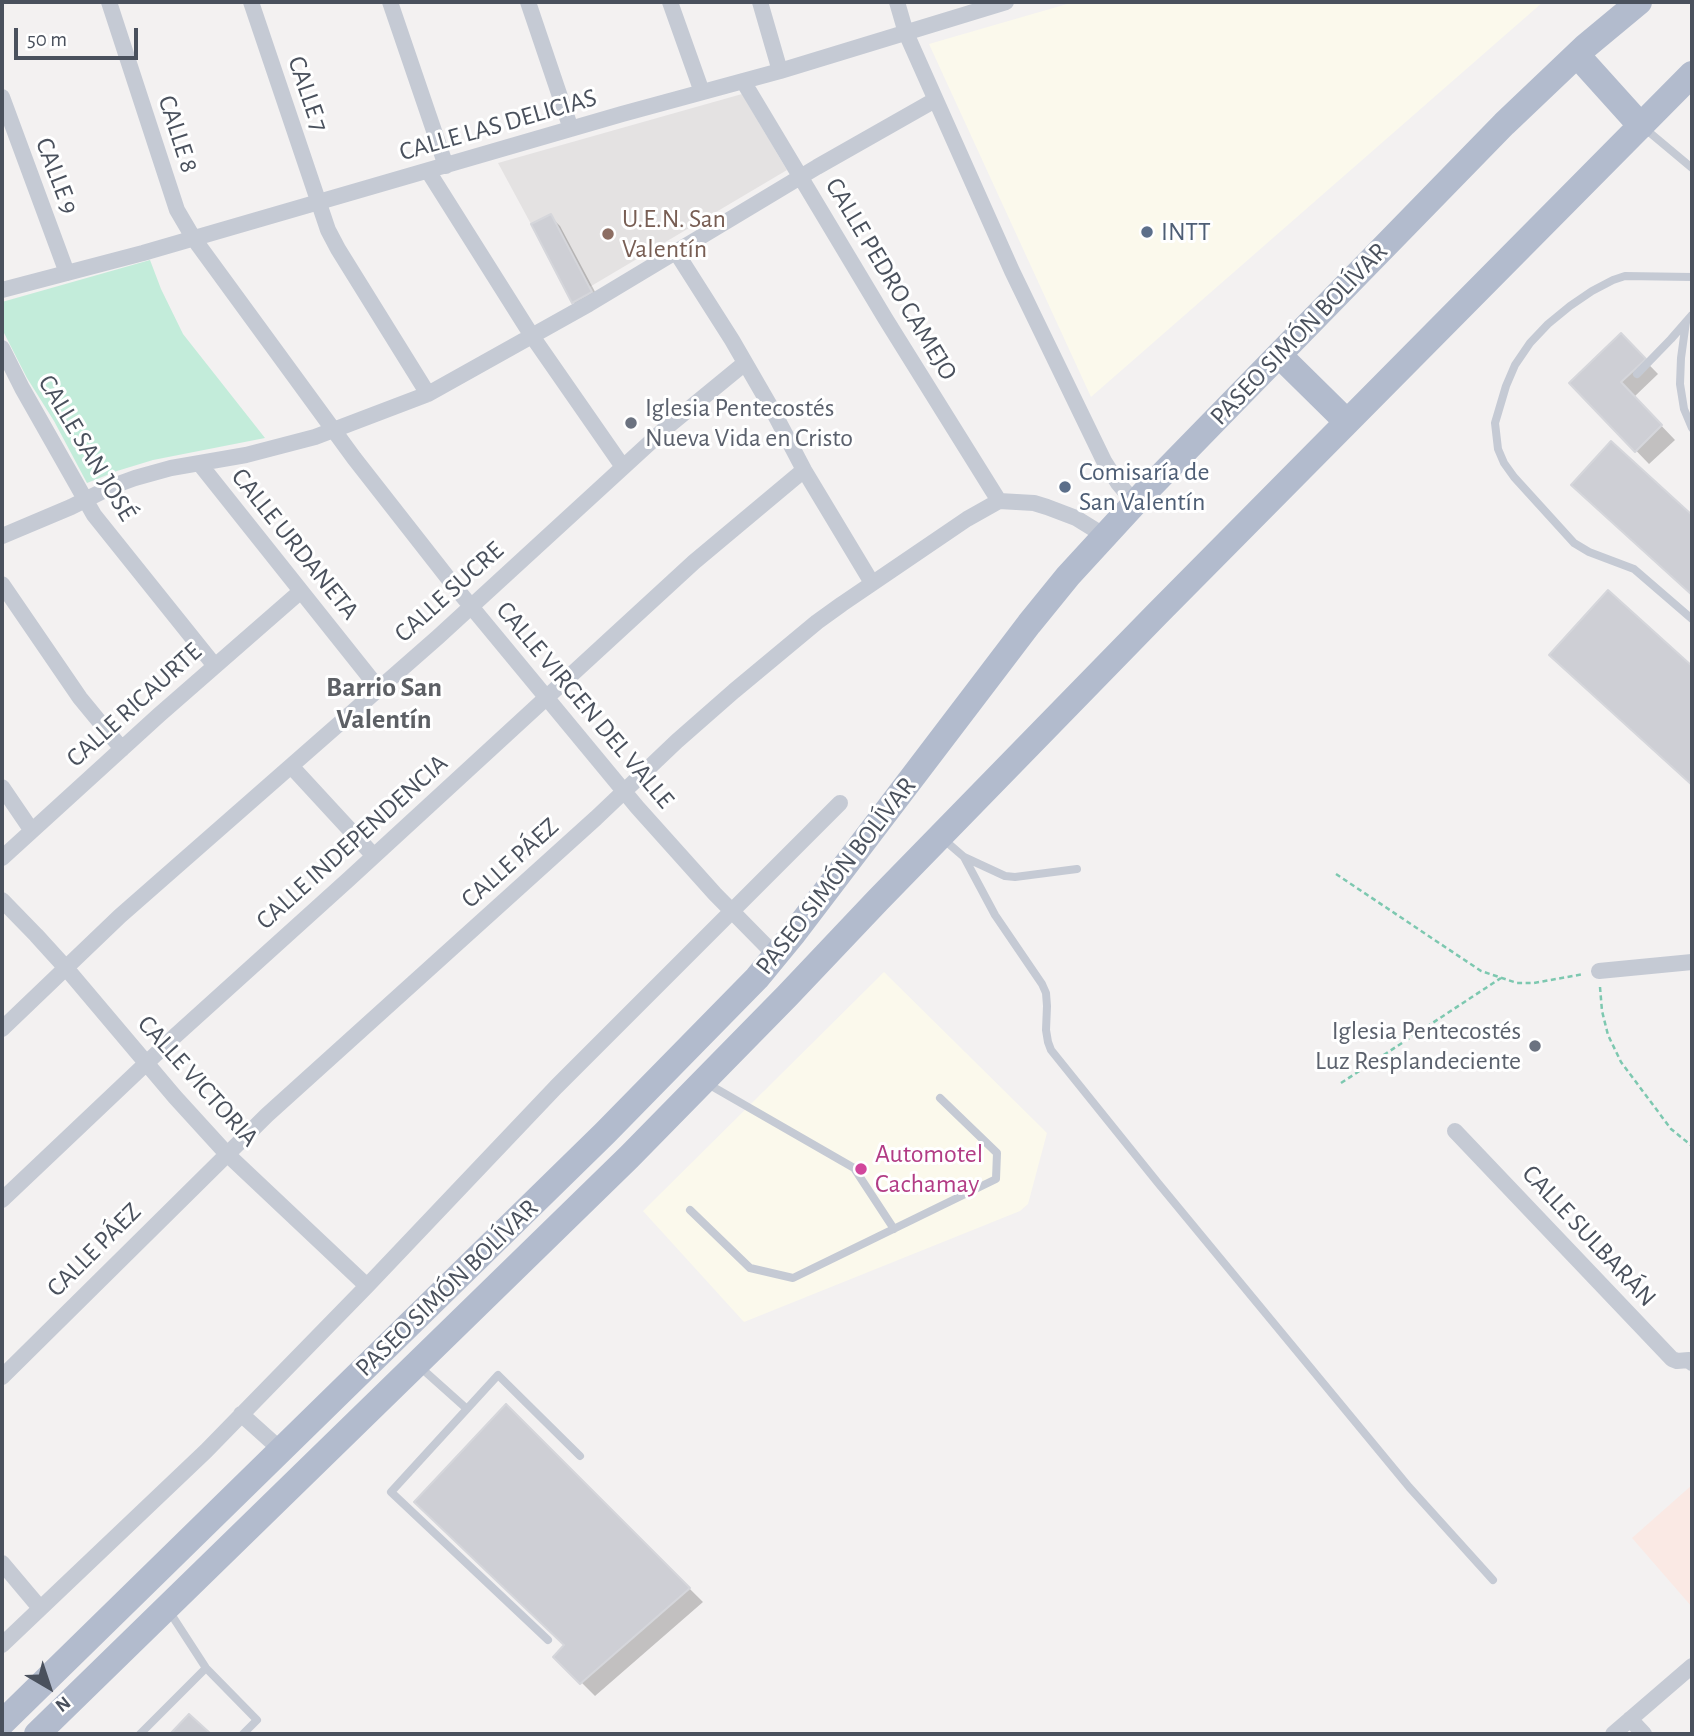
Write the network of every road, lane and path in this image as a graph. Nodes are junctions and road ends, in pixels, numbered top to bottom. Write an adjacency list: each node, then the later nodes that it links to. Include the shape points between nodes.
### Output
1 (109, 2): 25 (street, CALLE 8, via 177,209)
2 (251, 2): 24 (street, CALLE 7)
3 (390, 2): 20 (street)
4 (528, 2): 19 (street)
5 (670, 2): 15 (street)
6 (760, 2): 12 (street)
7 (897, 2): 10 (street)
8 (1006, 2): 10 (street, CALLE LAS DELICIAS)
9 (1639, 2): 11 (main road, PASEO SIMÓN BOLÍVAR)
10 (906, 33): 12 (street, CALLE LAS DELICIAS); 17 (street)
11 (1577, 55): 18 (main road); 33 (main road, PASEO SIMÓN BOLÍVAR)
12 (780, 71): 14 (street, CALLE LAS DELICIAS)
13 (1691, 80): 18 (main road, PASEO SIMÓN BOLÍVAR)
14 (743, 81): 15 (street, CALLE LAS DELICIAS); 23 (street, CALLE PEDRO CAMEJO)
15 (702, 92): 19 (street, CALLE LAS DELICIAS)
16 (2, 97): 27 (street, CALLE 9)
17 (935, 100): 23 (street); 45 (street, via 1104,461)
18 (1641, 126): 21 (lane); 37 (main road, PASEO SIMÓN BOLÍVAR)
19 (571, 129): 20 (street, CALLE LAS DELICIAS)
20 (446, 166): 22 (street, CALLE LAS DELICIAS)
21 (1692, 168)
22 (428, 171): 24 (street, CALLE LAS DELICIAS); 31 (street)
23 (801, 177): 26 (street); 44 (street, CALLE PEDRO CAMEJO)
24 (319, 203): 25 (street, CALLE LAS DELICIAS); 36 (street, CALLE 7, via 338,249)
25 (194, 239): 27 (street, CALLE LAS DELICIAS); 39 (street, CALLE VIRGEN DEL VALLE)
26 (676, 252): 31 (street); 34 (street)
27 (68, 273): 29 (street, CALLE LAS DELICIAS)
28 (1692, 277): 52 (lane, via 1625,276 1570,306 1530,343 1515,365 1495,423 1504,463 1574,543 1634,569)
29 (2, 290)
30 (1689, 318): 35 (lane); 38 (lane, via 1681,384)
31 (532, 336): 36 (street); 41 (street)
32 (2, 348): 43 (street, CALLE SAN JOSÉ)
33 (1279, 355): 37 (main road); 45 (main road, PASEO SIMÓN BOLÍVAR)
34 (745, 363): 41 (street, CALLE SUCRE); 42 (street)
35 (1637, 374)
36 (428, 394): 39 (street)
37 (1348, 422): 62 (main road, PASEO SIMÓN BOLÍVAR)
38 (1692, 428)
39 (333, 430): 40 (street, via 246,456); 51 (street, CALLE VIRGEN DEL VALLE)
40 (199, 463): 43 (street, via 135,478); 50 (street, CALLE URDANETA)
41 (623, 467): 51 (street, CALLE SUCRE)
42 (804, 470): 48 (street); 55 (street, CALLE INDEPENDENCIA, via 694,562)
43 (85, 500): 46 (street); 53 (street, CALLE SAN JOSÉ)
44 (999, 501): 47 (street, via 1047,506); 48 (street, CALLE PÁEZ)
45 (1135, 503): 47 (main road, PASEO SIMÓN BOLÍVAR)
46 (2, 536)
47 (1105, 536): 70 (main road, PASEO SIMÓN BOLÍVAR, via 1029,624)
48 (872, 583): 59 (street, CALLE PÁEZ, via 734,691)
49 (2, 584): 56 (street, via 80,698)
50 (301, 591): 53 (street, CALLE RICAURTE); 54 (street, CALLE URDANETA)
51 (471, 607): 54 (street, CALLE SUCRE); 55 (street, CALLE VIRGEN DEL VALLE)
52 (1692, 619)
53 (215, 666): 56 (street, CALLE RICAURTE)
54 (379, 689): 57 (street, CALLE SUCRE)
55 (547, 697): 59 (street, CALLE VIRGEN DEL VALLE); 63 (street, CALLE INDEPENDENCIA)
56 (122, 749): 61 (street, CALLE RICAURTE)
57 (291, 766): 63 (street); 72 (street, CALLE SUCRE)
58 (2, 787): 61 (street)
59 (624, 791): 69 (street, CALLE VIRGEN DEL VALLE); 82 (street, CALLE PÁEZ)
60 (840, 803): 69 (street, PASEO SIMÓN BOLÍVAR)
61 (32, 831): 65 (street, CALLE RICAURTE)
62 (940, 836): 64 (lane); 77 (main road, PASEO SIMÓN BOLÍVAR)
63 (374, 856): 76 (street, CALLE INDEPENDENCIA)
64 (964, 857): 66 (lane, via 1015,877); 95 (lane, via 995,915 1042,984 1051,1050 1409,1486)
65 (2, 858)
66 (1077, 869)
67 (1336, 874): 74 (path, via 1481,971)
68 (2, 900): 72 (street, CALLE VICTORIA)
69 (731, 910): 70 (street, CALLE VIRGEN DEL VALLE); 86 (street, PASEO SIMÓN BOLÍVAR)
70 (776, 956): 92 (main road, PASEO SIMÓN BOLÍVAR, via 605,1133)
71 (1692, 962): 73 (street)
72 (66, 968): 75 (street, CALLE SUCRE); 76 (street, CALLE VICTORIA)
73 (1599, 971): 74 (path, via 1534,983); 81 (path, via 1602,1011 1613,1048 1663,1119)
74 (1501, 978): 78 (path)
75 (2, 1029)
76 (146, 1063): 82 (street, CALLE VICTORIA); 83 (street, CALLE INDEPENDENCIA)
77 (704, 1081): 85 (lane, via 854,1168); 88 (main road, PASEO SIMÓN BOLÍVAR)
78 (1341, 1083)
79 (940, 1098): 85 (lane, via 996,1153 996,1179)
80 (1455, 1131): 87 (street, CALLE SULBARÁN, via 1665,1353 1677,1362)
81 (1692, 1146)
82 (227, 1154): 86 (street, CALLE VICTORIA); 89 (street, CALLE PÁEZ)
83 (2, 1200)
84 (690, 1210): 85 (lane, via 750,1268 793,1278)
85 (894, 1229)
86 (367, 1286): 91 (street, PASEO SIMÓN BOLÍVAR)
87 (1691, 1360)
88 (417, 1364): 90 (lane); 97 (main road, PASEO SIMÓN BOLÍVAR)
89 (2, 1377)
90 (467, 1409): 93 (lane, via 498,1375); 98 (lane, via 391,1492)
91 (242, 1414): 92 (street); 96 (street, PASEO SIMÓN BOLÍVAR)
92 (281, 1450): 103 (main road, PASEO SIMÓN BOLÍVAR)
93 (580, 1457)
94 (2, 1563): 96 (street)
95 (1493, 1580)
96 (40, 1608): 99 (street, PASEO SIMÓN BOLÍVAR)
97 (167, 1608): 101 (lane); 104 (main road, PASEO SIMÓN BOLÍVAR)
98 (548, 1640)
99 (2, 1645)
100 (1692, 1666): 102 (street)
101 (206, 1668): 105 (lane); 106 (lane, via 257,1720)
102 (1630, 1719): 107 (street); 108 (street)
103 (2, 1723)
104 (37, 1734)
105 (140, 1734)
106 (243, 1734)
107 (1613, 1734)
108 (1644, 1734)

